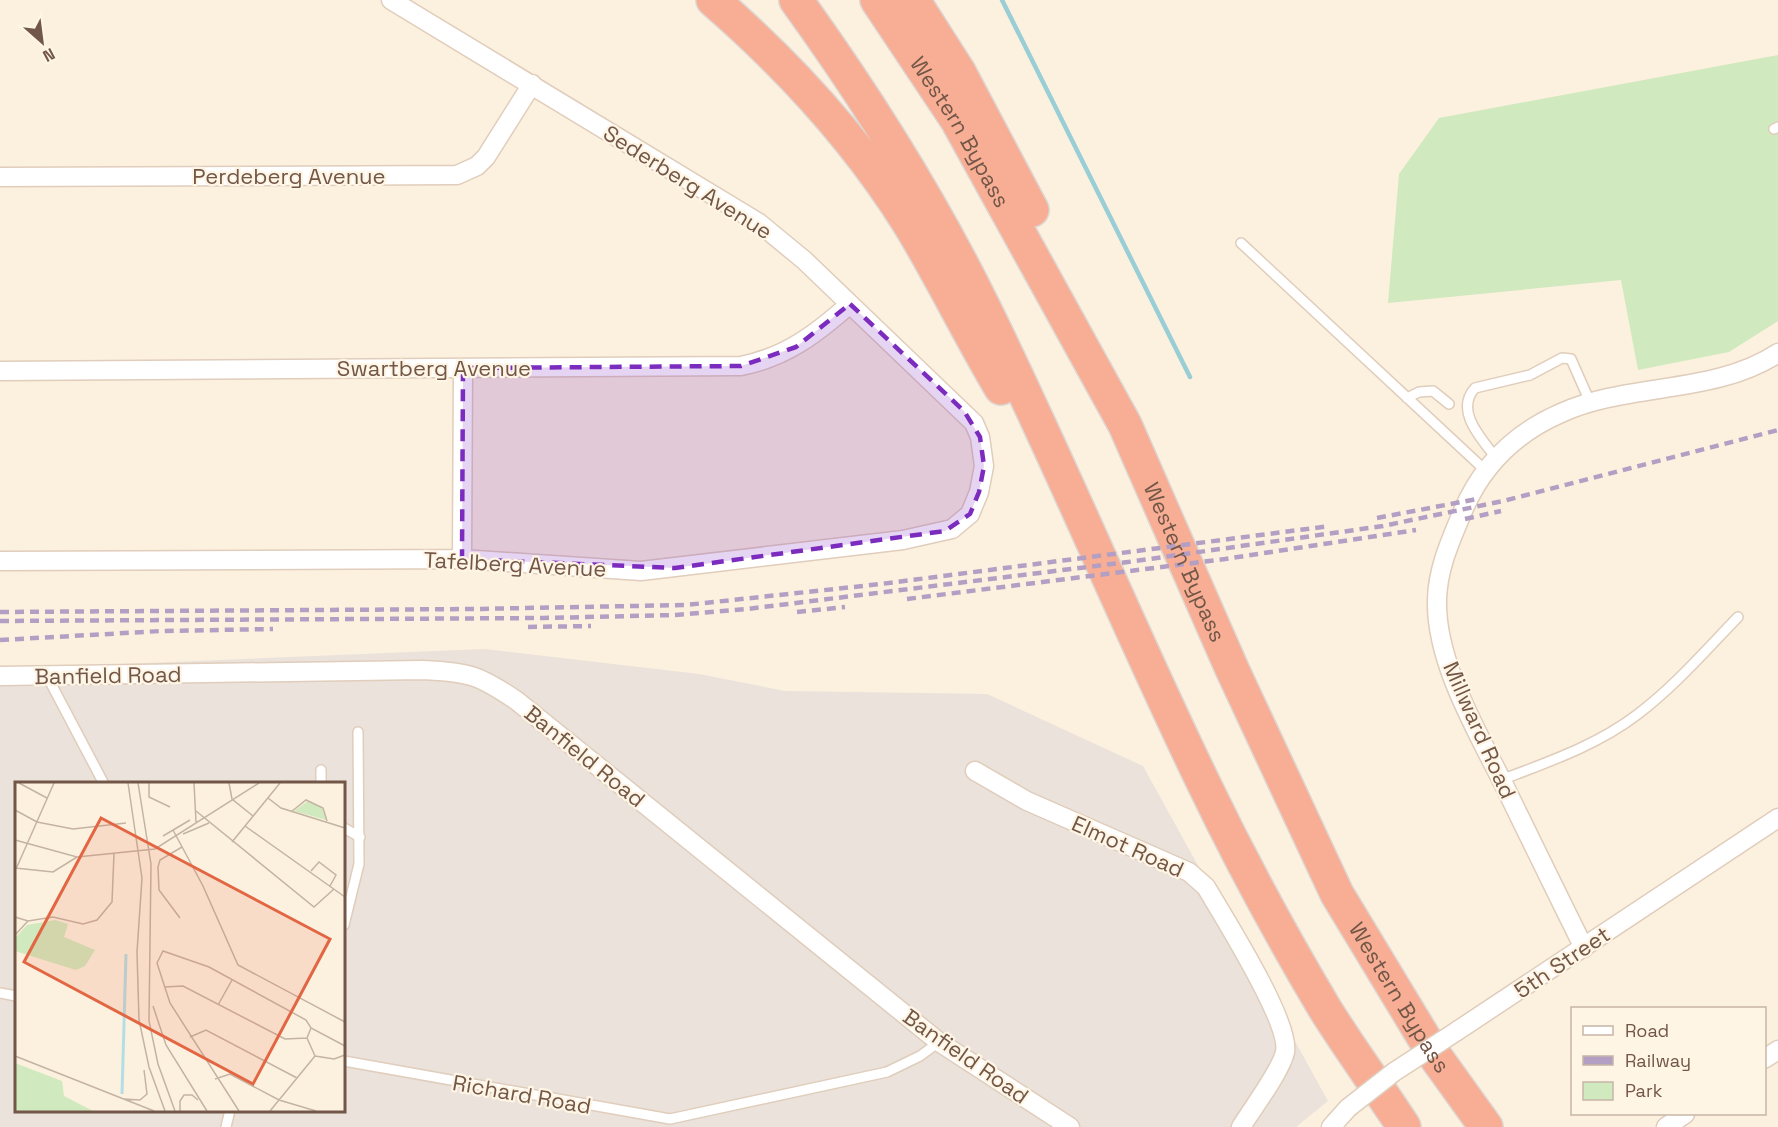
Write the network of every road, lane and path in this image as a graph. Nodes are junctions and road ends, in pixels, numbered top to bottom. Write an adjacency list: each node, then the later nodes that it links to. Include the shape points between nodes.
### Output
1 (391, 0): 6 (street, Sederberg Avenue)
2 (713, 0): 19 (highway, via 791,71 864,157 910,225 967,331)
3 (796, 0): 19 (highway, via 880,123 927,201 983,305)
4 (877, 0): 16 (highway, Western Bypass, via 957,120)
5 (913, 0): 16 (highway, via 959,72 1036,219 1094,338)
6 (532, 84): 7 (street, Perdeberg Avenue, via 486,157 457,175); 9 (street, Sederberg Avenue, via 759,223)
7 (0, 177)
8 (1241, 243): 13 (lane)
9 (850, 304): 11 (street, Swartberg Avenue, via 796,347 770,360 741,366); 18 (street, Sederberg Avenue, via 964,411 980,437)
10 (1778, 353): 14 (street, Millward Road, via 1752,368 1724,376)
11 (463, 368): 12 (street, Swartberg Avenue); 20 (street)
12 (0, 371)
13 (1407, 398): 15 (lane, via 1427,390); 17 (lane)
14 (1590, 402): 17 (street, Millward Road, via 1528,430); 17 (lane, via 1575,365 1562,358 1530,375 1475,388 1466,404)
15 (1449, 404)
16 (1125, 424): 47 (highway, Western Bypass, via 1232,669 1337,894 1435,1056)
17 (1491, 464): 28 (street, Millward Road, via 1472,490 1440,565 1437,600 1439,625 1457,688)
18 (984, 466): 20 (street, Tafelberg Avenue, via 970,514 959,525 903,540 641,571)
19 (1093, 541): 46 (highway, via 1185,746 1274,920 1326,1010)
20 (462, 559): 21 (street, Tafelberg Avenue)
21 (0, 561)
22 (1738, 616): 28 (lane, via 1638,714 1574,750)
23 (0, 676): 24 (street, Banfield Road)
24 (47, 676): 29 (lane); 38 (street, Banfield Road, via 423,670 482,678 517,701)
25 (358, 732): 33 (lane)
26 (321, 770): 30 (lane)
27 (975, 771): 44 (street, Elmot Road, via 1027,801 1195,876 1206,887 1286,1041 1282,1060)
28 (1502, 780): 35 (street, Millward Road)
29 (103, 782)
30 (321, 782)
31 (1778, 819): 35 (street, 5th Street)
32 (345, 829): 33 (lane)
33 (360, 837): 34 (lane, via 356,883)
34 (345, 922)
35 (1584, 948): 45 (street, 5th Street, bridge, via 1394,1072)
36 (0, 993): 37 (lane)
37 (15, 996)
38 (939, 1042): 39 (lane, Richard Road, via 887,1072 670,1119); 43 (street, Banfield Road)
39 (345, 1061)
40 (230, 1112): 42 (lane)
41 (1682, 1115): 48 (street)
42 (226, 1127)
43 (1070, 1127)
44 (1241, 1127)
45 (1330, 1127)
46 (1404, 1127)
47 (1486, 1127)
48 (1665, 1127)

